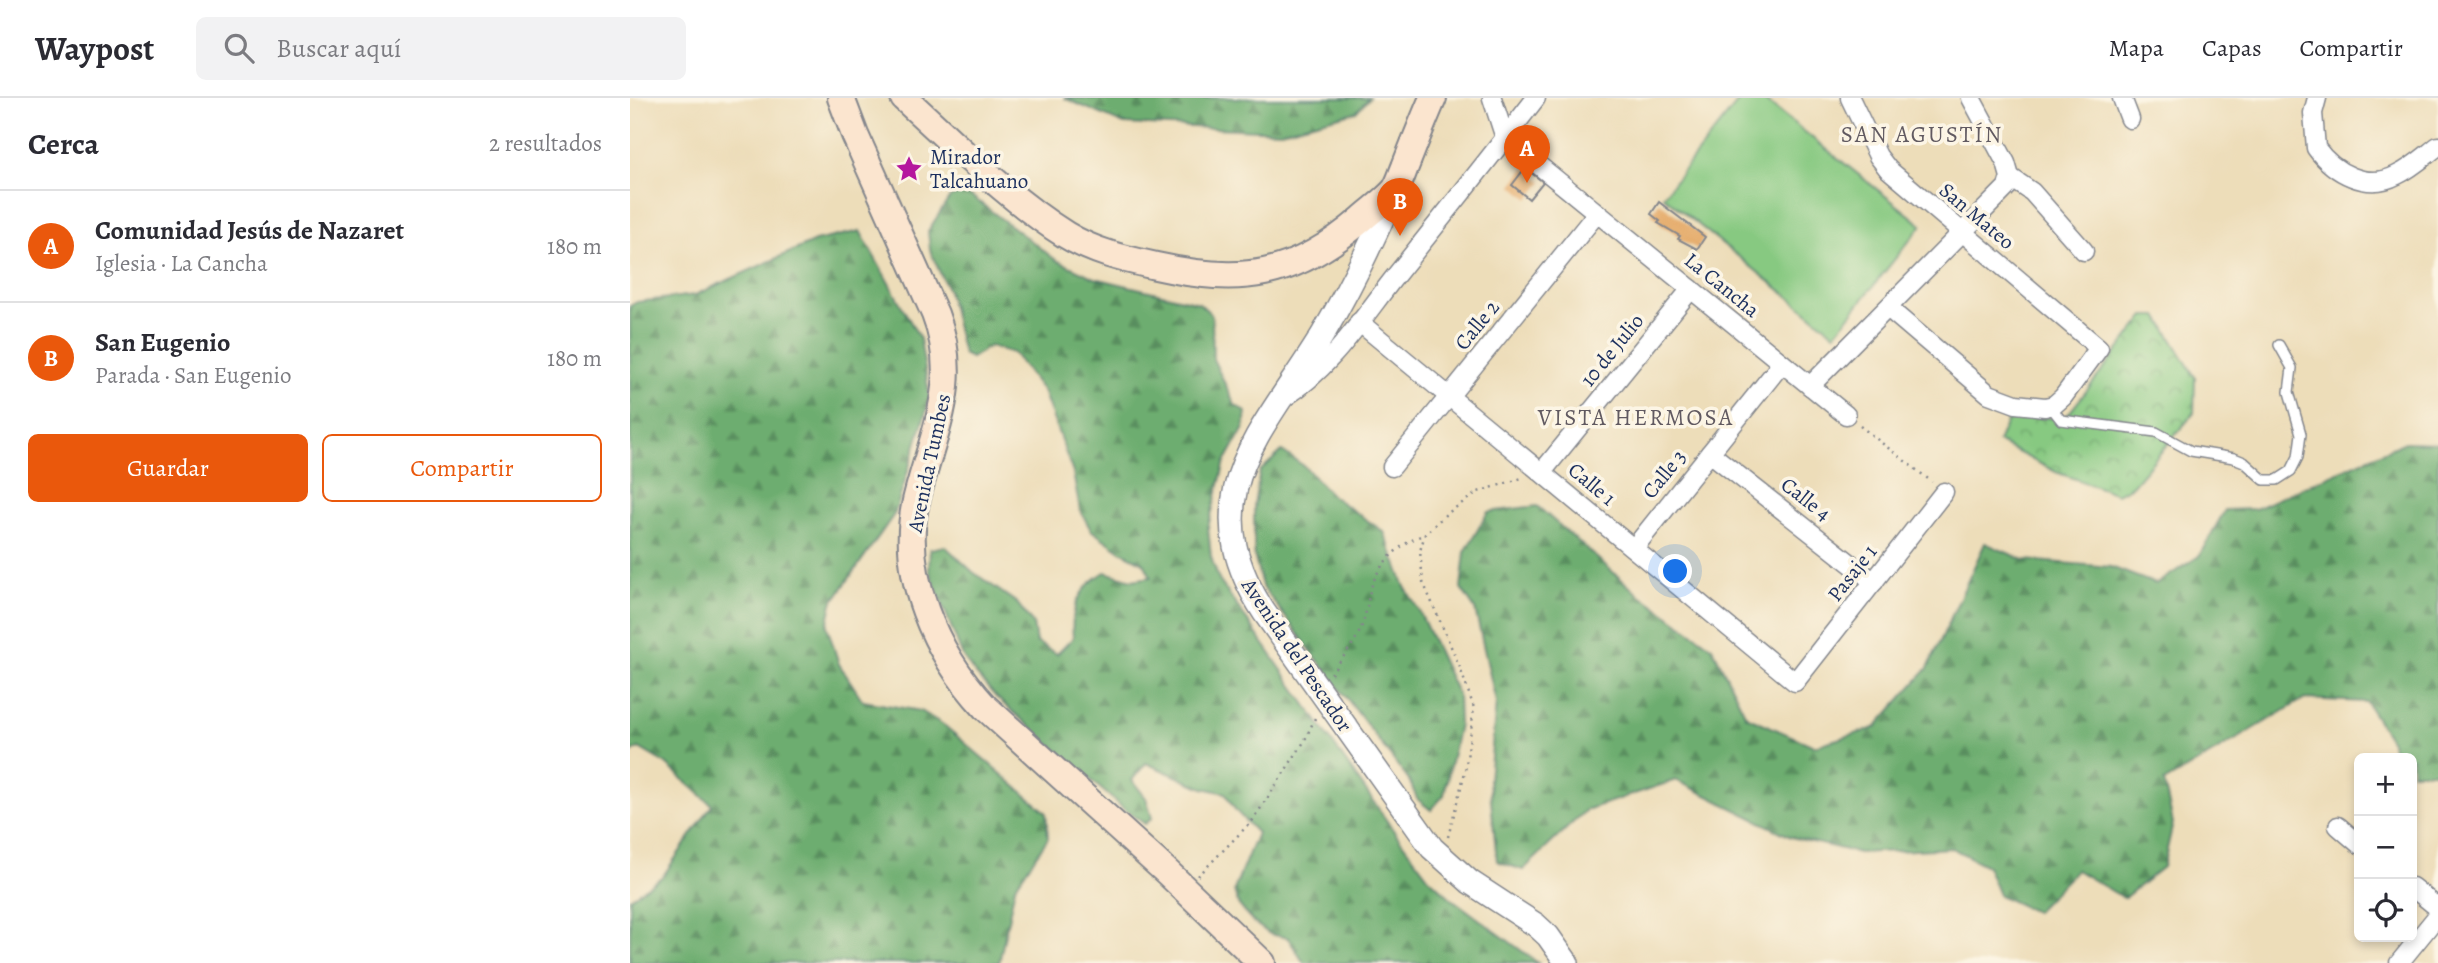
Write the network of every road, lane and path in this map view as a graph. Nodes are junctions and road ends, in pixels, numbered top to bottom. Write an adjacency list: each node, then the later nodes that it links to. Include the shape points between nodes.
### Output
1 (825, 98): 12 (main road, Avenida Tumbes)
2 (841, 98): 12 (main road, Avenida Tumbes)
3 (904, 98): 16 (main road, via 1018,199 1066,234 1111,256 1191,274 1244,275 1301,261 1334,242)
4 (1433, 98): 16 (main road, Avenida del Pescador)
5 (1492, 98): 13 (street)
6 (1536, 98): 13 (street)
7 (1850, 98): 18 (street, San Mateo, via 1882,163)
8 (1970, 98): 15 (street)
9 (2122, 98): 11 (street)
10 (2316, 98): 14 (street, via 2316,148 2336,169 2354,179 2381,181 2396,176)
11 (2130, 120)
12 (855, 135): 42 (main road, Avenida Tumbes, via 944,343 946,386 916,502 911,540 917,582 937,635 961,680 985,707)
13 (1505, 138): 17 (street, La Cancha); 22 (street)
14 (2438, 146)
15 (2010, 177): 18 (street, via 2004,192); 19 (street, via 2032,192)
16 (1395, 190): 27 (street, Avenida del Pescador, via 1361,268)
17 (1597, 213): 20 (street, La Cancha); 26 (street, Calle 2)
18 (1963, 234): 21 (street); 28 (street, San Mateo, via 2099,348 2059,402)
19 (2084, 251)
20 (1691, 289): 24 (street, La Cancha); 32 (street, 10 de Julio)
21 (1888, 308): 25 (street); 28 (street, via 1989,394 2016,404)
22 (1359, 322): 26 (street, Calle 1); 27 (street, via 1316,373)
23 (2279, 345): 28 (lane, via 2292,369 2288,392 2301,434 2291,471 2277,481 2264,480 2234,457 2191,451 2156,432 2061,420)
24 (1782, 363): 25 (street, La Cancha); 30 (street, Calle 3)
25 (1810, 386): 29 (street, La Cancha)
26 (1450, 396): 31 (street, Calle 2); 32 (street, Calle 1)
27 (1279, 401): 38 (street, Avenida del Pescador, via 1239,476 1233,546 1253,596)
28 (2050, 406)
29 (1846, 415): 33 (path)
30 (1710, 453): 35 (street, Calle 3); 36 (street, Calle 4)
31 (1392, 467)
32 (1542, 472): 34 (path, via 1478,492); 35 (street, Calle 1)
33 (1944, 492): 36 (street, Pasaje 1)
34 (1425, 534): 38 (path, via 1399,548 1381,567 1355,640); 41 (path, via 1420,551 1423,582 1474,708 1465,772)
35 (1634, 548): 37 (street, Calle 1)
36 (1874, 582): 37 (street, Pasaje 1)
37 (1795, 682)
38 (1321, 694): 41 (street, Avenida del Pescador); 42 (path, via 1304,741 1258,813)
39 (2338, 827): 40 (street)
40 (2354, 840)
41 (1442, 859): 47 (street, Avenida del Pescador, via 1536,925)
42 (1187, 891): 46 (main road, Avenida Tumbes)
43 (2417, 891): 44 (street)
44 (2438, 908)
45 (2438, 915): 48 (street)
46 (1262, 963)
47 (1567, 963)
48 (2399, 963)

